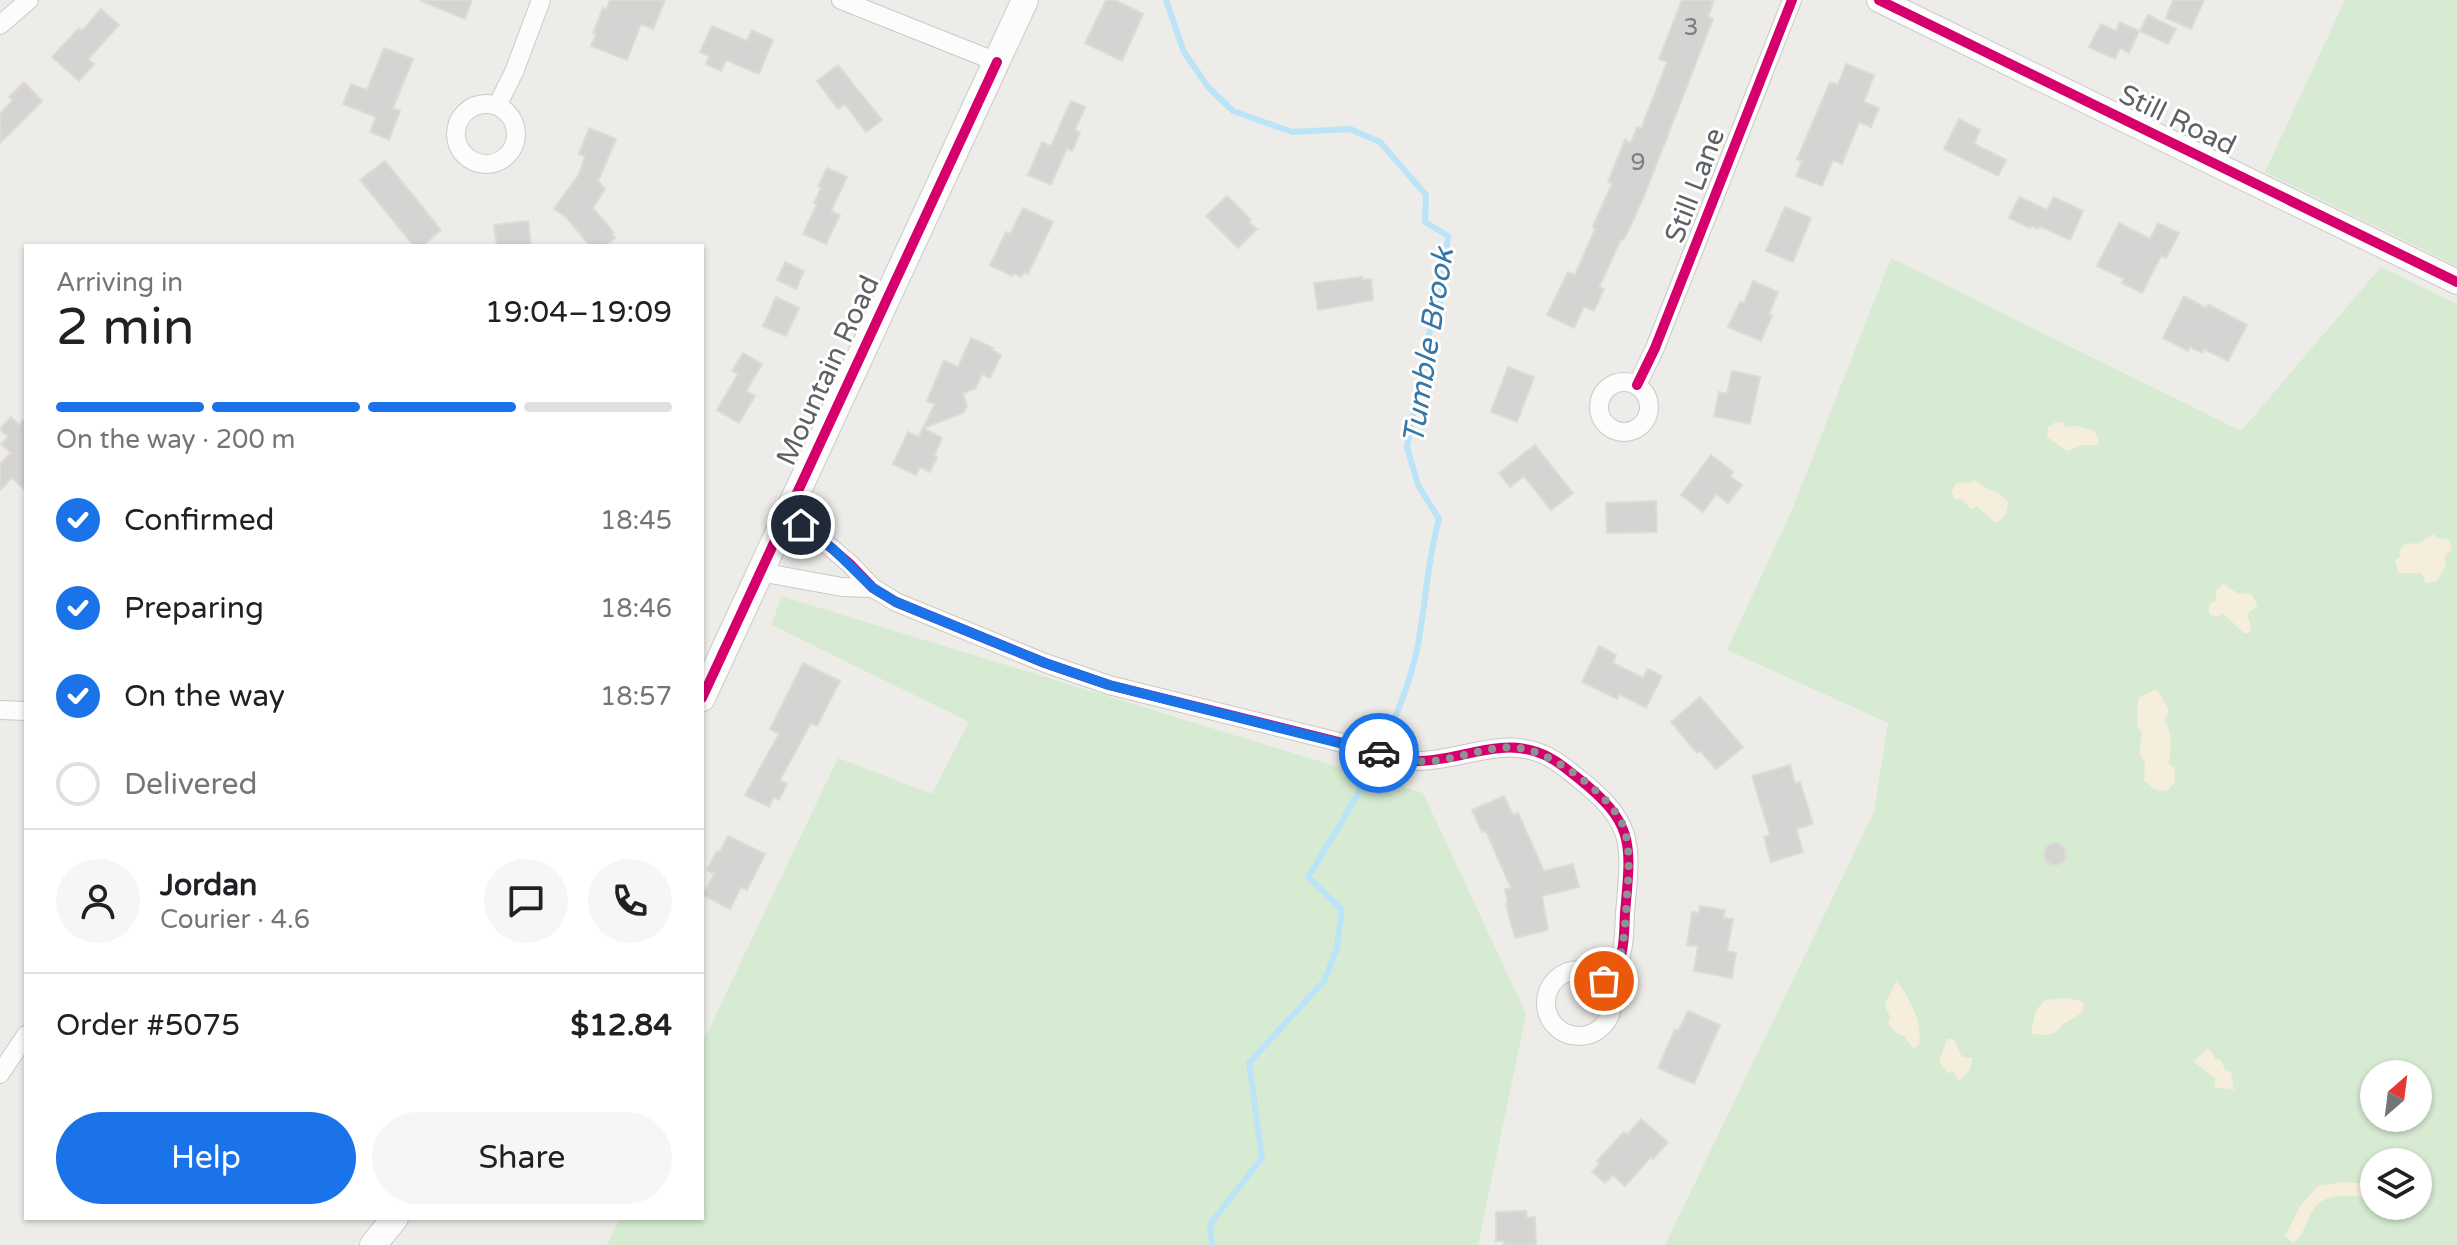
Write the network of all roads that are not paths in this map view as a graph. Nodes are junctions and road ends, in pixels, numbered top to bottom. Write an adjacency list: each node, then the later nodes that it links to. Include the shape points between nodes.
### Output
1 (29, 0): 7 (street)
2 (541, 0): 9 (street)
3 (841, 0): 8 (street)
4 (1025, 0): 8 (main road, Mountain Road)
5 (1792, 0): 11 (street, Still Lane)
6 (1879, 0): 10 (street, Still Road)
7 (0, 25)
8 (997, 62): 12 (main road, Mountain Road)
9 (497, 106)
10 (2457, 282)
11 (1637, 385)
12 (786, 516): 13 (main road, Mountain Road); 14 (street, via 815,534)
13 (760, 572): 14 (street); 15 (main road, Mountain Road)
14 (873, 588): 18 (street, via 896,602 1109,685 1366,750 1433,761 1521,748 1555,760 1599,795 1620,820 1630,859 1623,939 1617,967)
15 (704, 694)
16 (0, 710): 17 (street)
17 (24, 711)
18 (1604, 981)
19 (24, 1038): 20 (street)
20 (0, 1074)
21 (393, 1220): 22 (main road)
22 (373, 1245)

